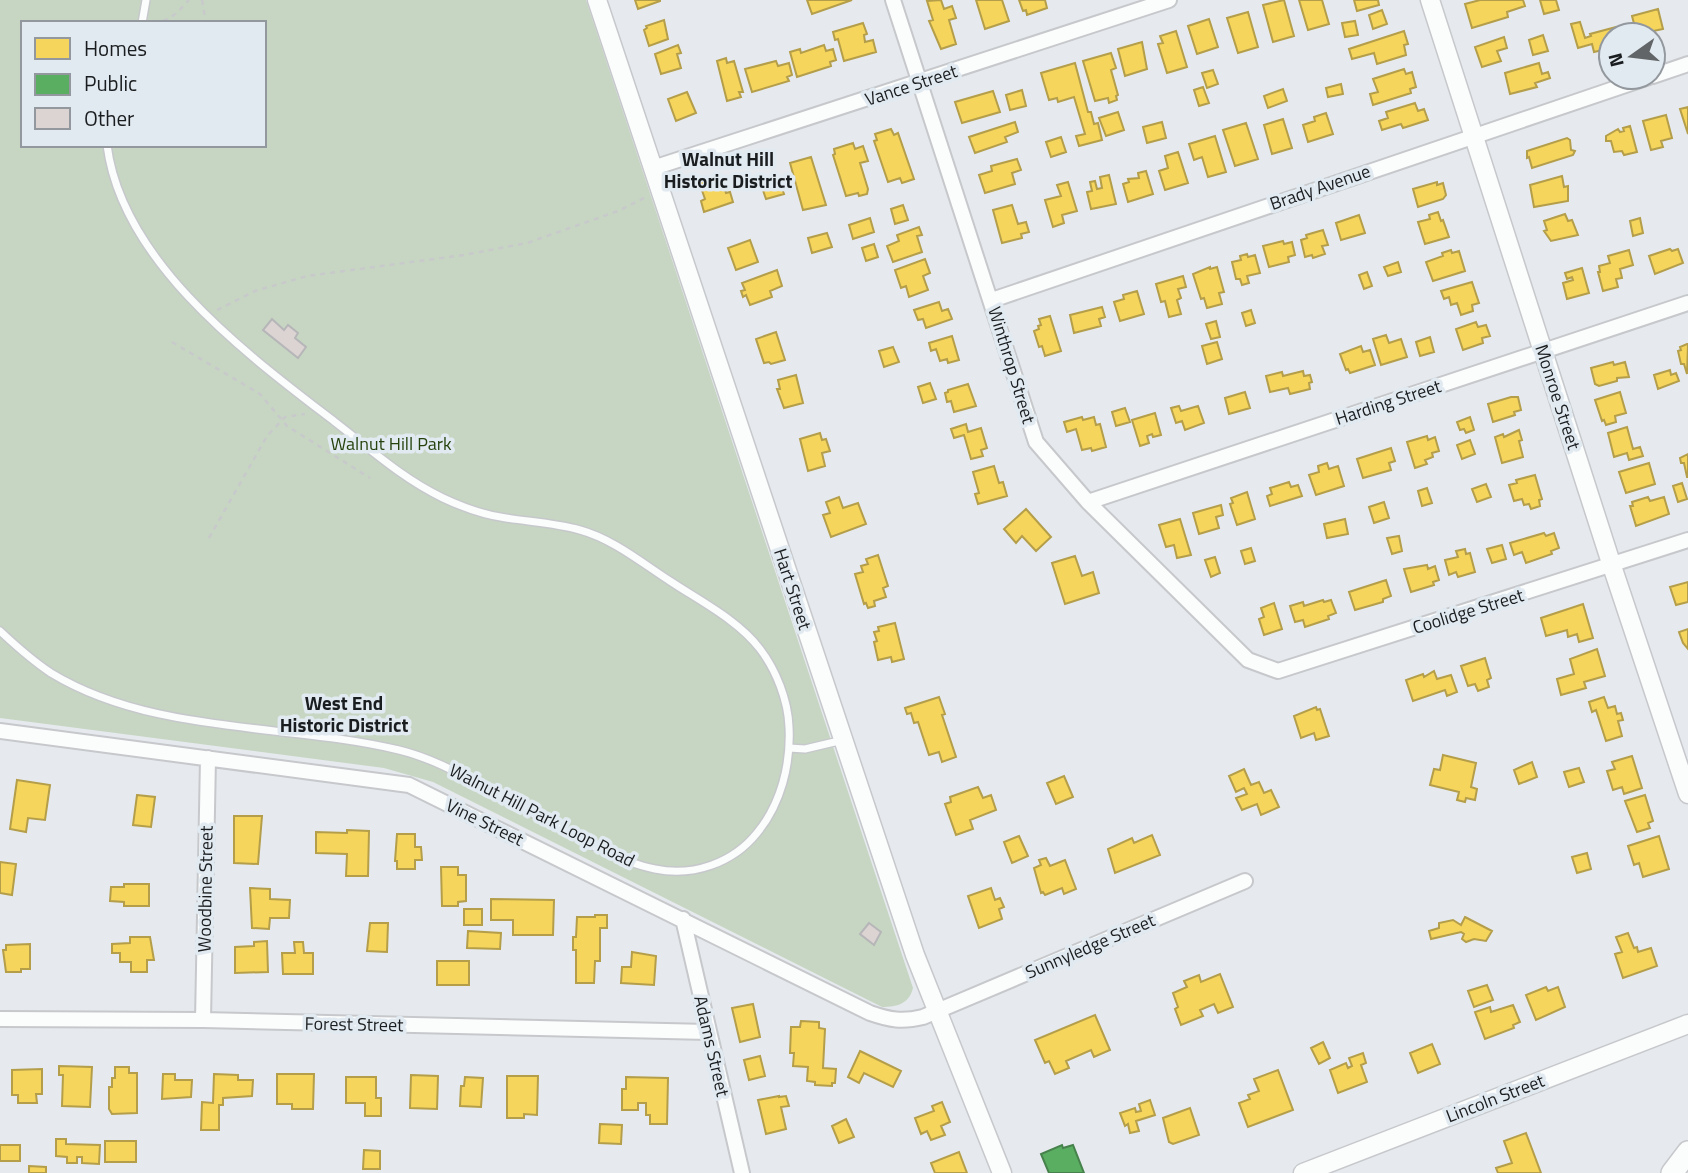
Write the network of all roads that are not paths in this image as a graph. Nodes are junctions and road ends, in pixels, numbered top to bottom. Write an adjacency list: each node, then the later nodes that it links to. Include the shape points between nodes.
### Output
1 (146, 0): 6 (lane)
2 (597, 0): 13 (street, Hart Street)
3 (893, 0): 9 (street, Winthrop Street)
4 (1169, 0): 9 (street, Vance Street)
5 (1430, 0): 11 (street, Monroe Street)
6 (142, 21)
7 (1688, 64): 8 (street, Brady Avenue)
8 (1667, 71)
9 (921, 82): 13 (street, Vance Street); 14 (street, Winthrop Street)
10 (1606, 91): 11 (street, Brady Avenue)
11 (1474, 135): 14 (street, Brady Avenue); 16 (street, Monroe Street)
12 (107, 147): 24 (lane, Walnut Hill Park Loop Road, via 117,188 141,234 163,266 245,351 404,475 442,497 491,515 591,533 723,616 754,642 772,668 788,712)
13 (653, 168): 23 (street, Hart Street)
14 (992, 300): 17 (street, Winthrop Street, via 1036,442)
15 (1688, 303): 16 (street, Harding Street)
16 (1543, 351): 17 (street, Harding Street); 19 (street, Monroe Street)
17 (1088, 502): 21 (street, Winthrop Street)
18 (1688, 540): 19 (street, Coolidge Street)
19 (1612, 566): 21 (street, Coolidge Street, via 1278,671); 26 (street, Monroe Street)
20 (0, 631): 24 (lane, Walnut Hill Park Loop Road, via 47,670 102,696 184,717 349,740 413,754 444,765 595,845 660,870 714,864 747,844 775,804)
21 (1248, 660)
22 (0, 731): 25 (street, Vine Street)
23 (844, 740): 24 (lane); 29 (street, Hart Street)
24 (789, 748)
25 (208, 758): 28 (street, Vine Street, via 409,785); 31 (street, Woodbine Street)
26 (1688, 794)
27 (1245, 881): 29 (street, Sunnyledge Street)
28 (683, 919): 29 (street, Vine Street, via 891,1021); 33 (street, Adams Street)
29 (936, 1012): 36 (street, Hart Street)
30 (0, 1019): 31 (street, Forest Street)
31 (203, 1020): 33 (street, Forest Street)
32 (1688, 1024): 37 (street, Lincoln Street)
33 (708, 1032): 35 (street, Adams Street)
34 (1688, 1152): 38 (main road)
35 (742, 1173)
36 (1002, 1173)
37 (1303, 1173)
38 (1672, 1173)

